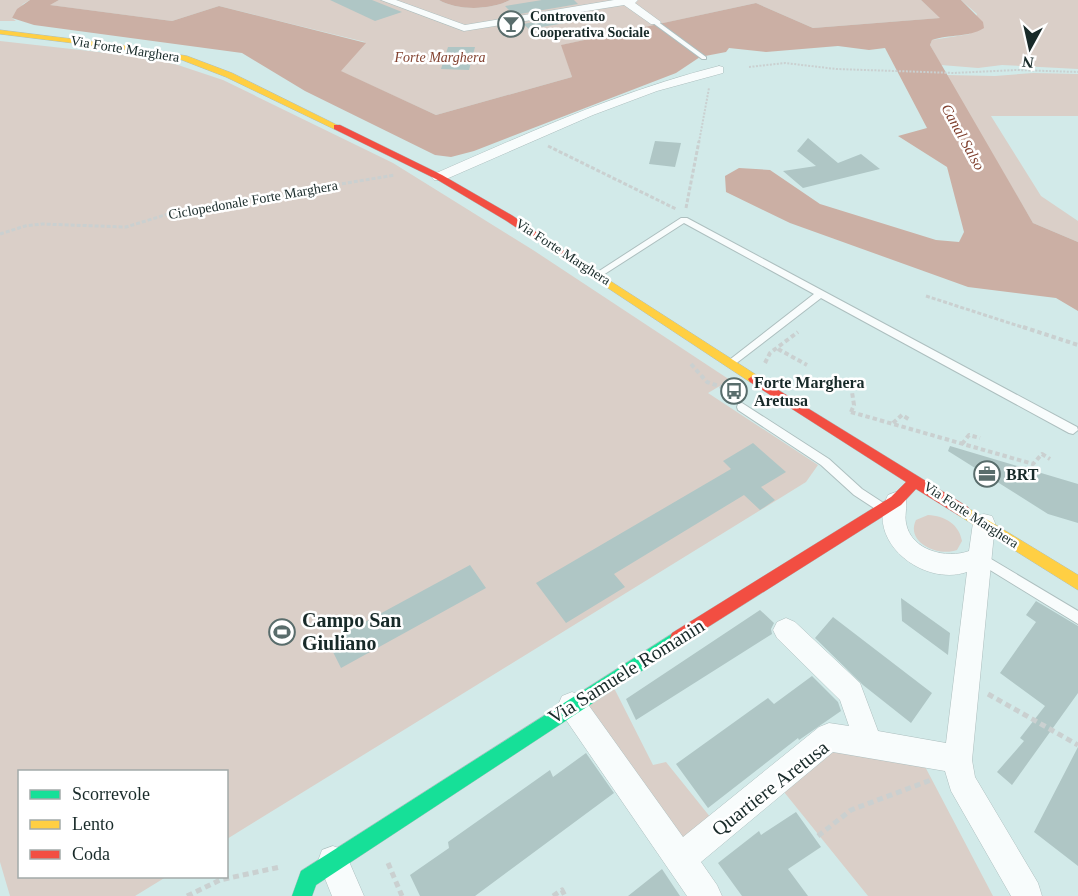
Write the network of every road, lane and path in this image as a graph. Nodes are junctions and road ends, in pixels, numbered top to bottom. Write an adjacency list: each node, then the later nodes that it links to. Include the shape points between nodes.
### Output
1 (386, 0): 2 (street, via 464,28)
2 (628, 0): 3 (street)
3 (656, 22): 5 (lane)
4 (0, 31): 11 (street, Via Forte Marghera, via 184,58 229,75)
5 (704, 58): 7 (street, via 719,70)
6 (749, 67): 8 (path, via 785,63 954,73)
7 (712, 72): 9 (street, via 653,88); 9 (path, via 685,213)
8 (1078, 72)
9 (530, 137): 11 (street)
10 (401, 174): 12 (path, Ciclopedonale Forte Marghera, via 178,211 126,227 42,224)
11 (439, 177): 13 (street, Via Forte Marghera)
12 (0, 234)
13 (597, 275): 14 (lane, via 684,220); 20 (street, Via Forte Marghera)
14 (819, 295): 20 (lane); 28 (lane)
15 (926, 296): 17 (path)
16 (802, 329): 18 (path)
17 (1078, 345)
18 (778, 349): 19 (path); 21 (path)
19 (771, 353)
20 (731, 363): 32 (street, Via Forte Marghera)
21 (807, 365)
22 (852, 392): 25 (path)
23 (742, 406): 33 (lane, via 825,462 858,492)
24 (845, 410): 25 (path)
25 (851, 412): 27 (path)
26 (910, 420): 27 (path, via 902,415)
27 (893, 424): 30 (path)
28 (1072, 430)
29 (980, 438): 30 (path, via 969,435)
30 (962, 444): 31 (path, via 1033,464 1042,454)
31 (1050, 459)
32 (916, 480): 33 (street, Via Samuele Romanin); 34 (street, Via Forte Marghera)
33 (890, 505): 35 (street, via 897,533 915,554 941,565); 40 (street, Via Samuele Romanin)
34 (984, 523): 35 (street); 36 (street, Via Forte Marghera)
35 (980, 558): 37 (lane); 39 (street)
36 (1078, 583)
37 (1078, 618)
38 (786, 630): 41 (street, via 851,692)
39 (967, 682): 42 (path); 43 (street)
40 (572, 705): 45 (street); 46 (street, Via Samuele Romanin)
41 (868, 743): 43 (street, Quartiere Aretusa); 45 (street, Quartiere Aretusa, via 829,738)
42 (1078, 745)
43 (960, 770): 44 (path, via 851,810); 50 (street)
44 (818, 837)
45 (680, 859): 56 (street)
46 (333, 861): 49 (street, Via Samuele Romanin); 53 (street)
47 (228, 876): 49 (path, via 286,866 301,859)
48 (224, 878): 51 (path)
49 (308, 878): 52 (street)
50 (1027, 894)
51 (186, 896)
52 (302, 896)
53 (348, 896)
54 (553, 896): 55 (path, via 562,890)
55 (565, 896)
56 (706, 896)

